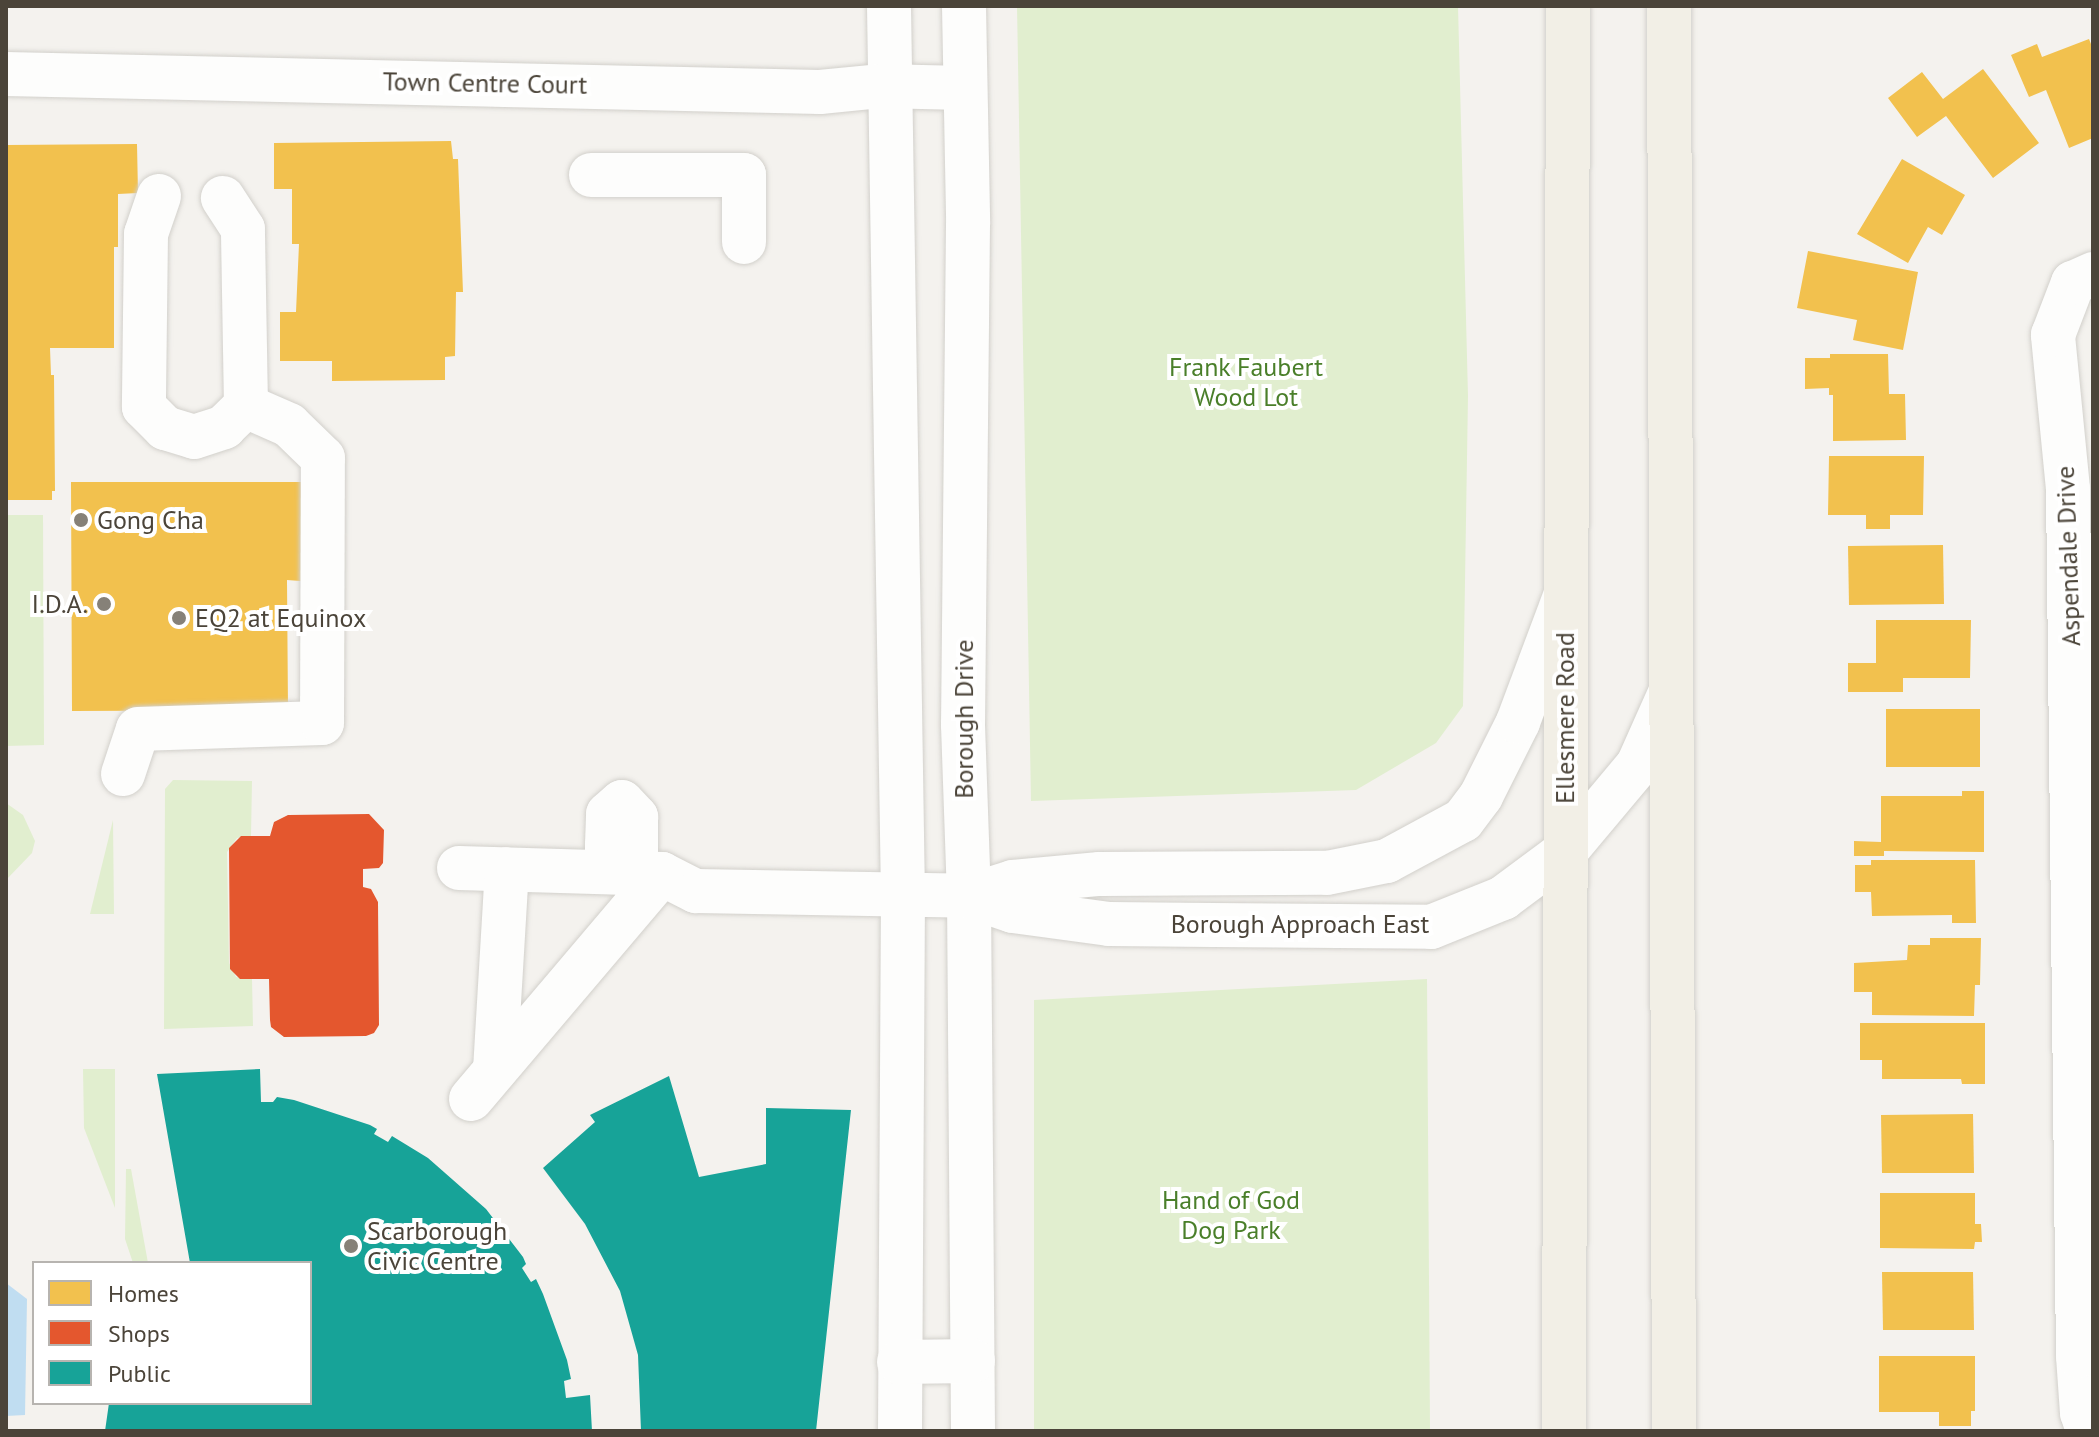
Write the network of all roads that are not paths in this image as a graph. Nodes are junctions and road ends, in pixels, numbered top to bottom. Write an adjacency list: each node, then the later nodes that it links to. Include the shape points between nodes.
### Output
1 (889, 6): 6 (street)
2 (964, 6): 7 (street, Borough Drive)
3 (1568, 6): 14 (main road, Ellesmere Road)
4 (1669, 6): 15 (main road)
5 (6, 74): 6 (street, Town Centre Court, via 820,92)
6 (889, 86): 7 (street, Town Centre Court); 21 (street)
7 (964, 88): 22 (street, Borough Drive, via 968,240 963,725)
8 (591, 175): 11 (street, via 744,175)
9 (159, 196): 13 (street, via 146,234 144,407 165,428 194,437 224,427)
10 (223, 198): 13 (street, via 243,229)
11 (744, 242)
12 (2093, 274): 23 (street, Aspendale Drive, via 2073,283 2053,335 2068,489)
13 (246, 406): 16 (street, via 289,425 323,458 322,723 138,729)
14 (1565, 596): 17 (main road, Ellesmere Road); 22 (street, Borough Approach East, via 1518,722 1481,796 1463,820 1387,861 1327,873 1100,874 1028,880)
15 (1671, 691): 17 (street, Borough Approach East, via 1638,765); 29 (main road)
16 (123, 774)
17 (1566, 851): 22 (street, Borough Approach East, via 1503,898 1431,927 1109,924 1013,911); 28 (main road, Ellesmere Road)
18 (459, 868): 19 (street)
19 (507, 869): 20 (street); 20 (street, via 483,1084)
20 (641, 874): 21 (street, Borough Approach East, via 696,891)
21 (903, 895): 22 (street, Borough Approach East); 25 (street)
22 (969, 896): 24 (street, Borough Drive)
23 (2084, 941): 30 (street, Aspendale Drive, via 2078,1356)
24 (973, 1361): 25 (street); 27 (street, Borough Drive)
25 (899, 1362): 26 (street)
26 (900, 1431)
27 (973, 1431)
28 (1564, 1431)
29 (1674, 1431)
30 (2088, 1431)

